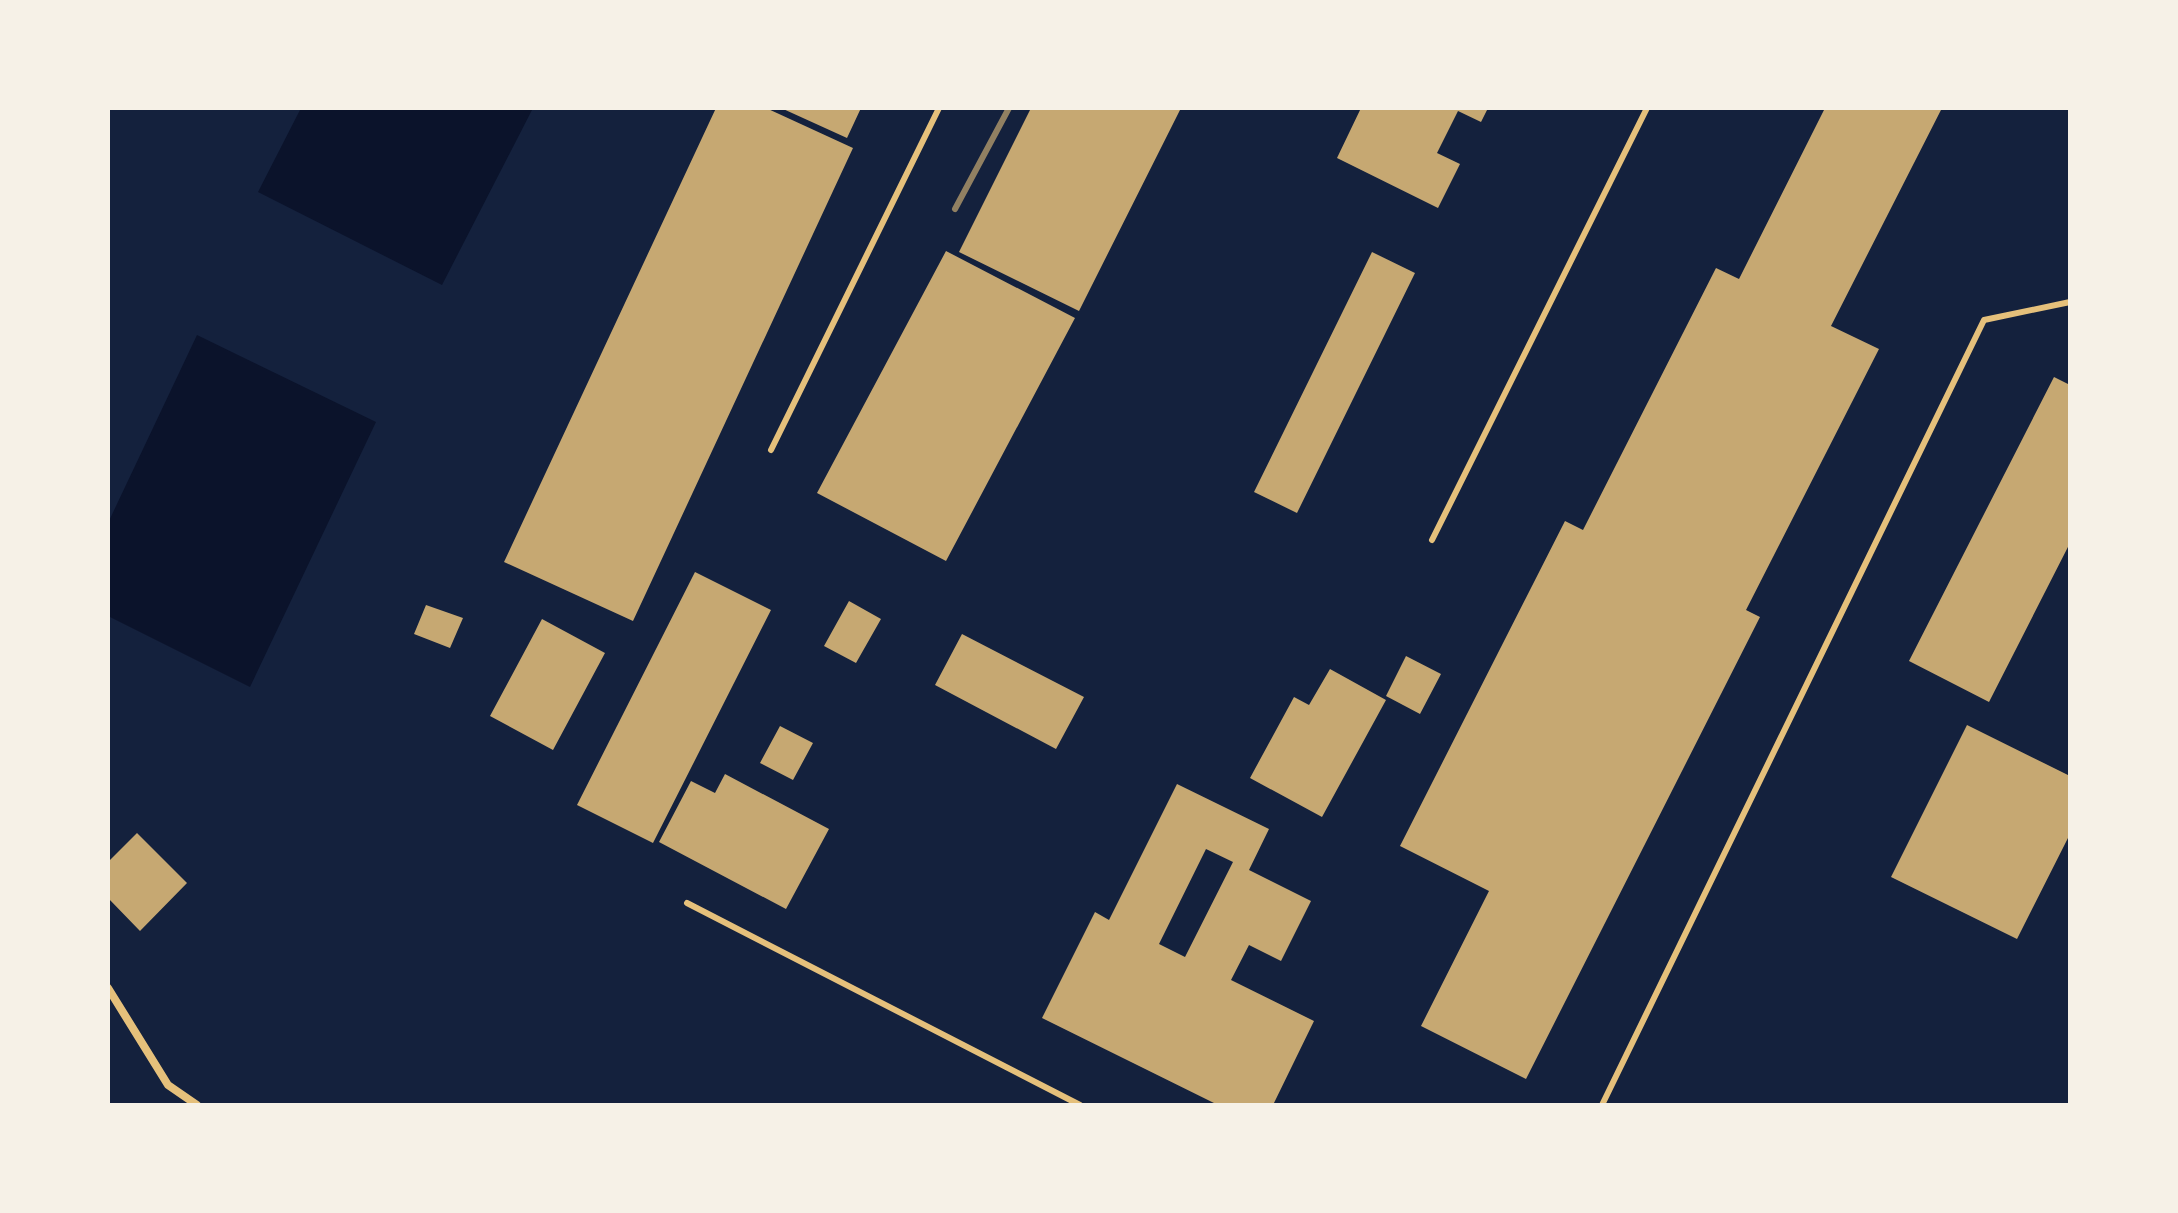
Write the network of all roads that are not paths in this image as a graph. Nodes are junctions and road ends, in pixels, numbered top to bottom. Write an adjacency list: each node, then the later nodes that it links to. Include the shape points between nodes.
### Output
1 (939, 108): 4 (lane)
2 (1647, 108): 5 (lane)
3 (2070, 302): 10 (lane, via 1984,320)
4 (771, 450)
5 (1432, 540)
6 (687, 903): 9 (lane)
7 (108, 988): 8 (street, via 168,1085)
8 (197, 1105)
9 (1080, 1105)
10 (1602, 1105)

